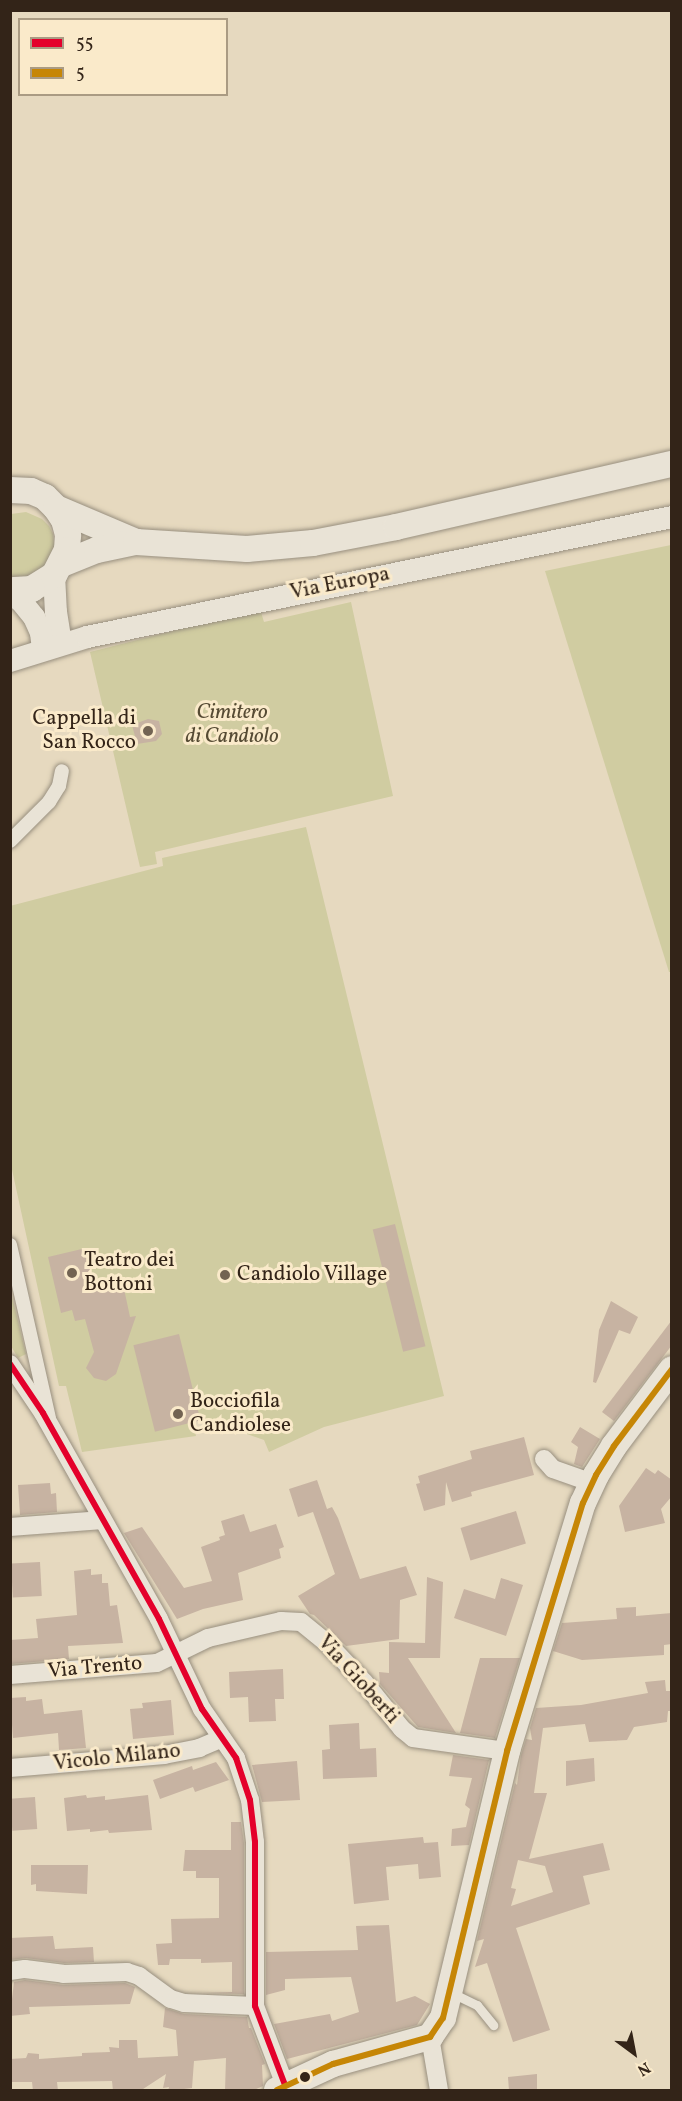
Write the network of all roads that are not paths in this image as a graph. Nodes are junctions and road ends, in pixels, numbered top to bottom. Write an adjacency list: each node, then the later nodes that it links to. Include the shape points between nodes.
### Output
1 (672, 464): 5 (main road, via 313,543 247,549)
2 (10, 490): 3 (main road, via 31,491)
3 (56, 507): 5 (main road); 6 (main road, via 68,535 67,550)
4 (672, 517): 8 (street, Via Europa)
5 (135, 542): 6 (main road, via 97,549)
6 (58, 570): 7 (main road, via 32,589); 8 (street)
7 (10, 592): 8 (street, via 34,617)
8 (52, 646): 9 (street, Via Europa)
9 (10, 661)
10 (62, 771): 11 (street, via 59,786 49,802)
11 (10, 841)
12 (10, 1245): 15 (street)
13 (10, 1364): 15 (street)
14 (672, 1369): 17 (main road, via 614,1446)
15 (52, 1428): 18 (street)
16 (544, 1459): 17 (street, via 553,1469)
17 (593, 1483): 23 (main road, via 583,1503)
18 (103, 1520): 19 (street); 20 (street)
19 (10, 1527)
20 (177, 1652): 21 (street, Via Trento, via 157,1663); 22 (street, via 202,1709); 23 (street, Via Gioberti, via 208,1638 258,1625 301,1622 315,1630 413,1738)
21 (10, 1675)
22 (222, 1738): 24 (street, Vicolo Milano, via 199,1748 164,1755); 27 (street, via 236,1758 250,1800 255,1842)
23 (507, 1751): 26 (main road)
24 (10, 1768)
25 (10, 1971): 27 (street, via 127,1972 178,2001)
26 (450, 1992): 28 (lane, via 477,2005); 29 (main road, via 443,2018)
27 (255, 2006): 30 (street)
28 (493, 2025)
29 (430, 2037): 30 (main road, via 333,2064); 31 (street)
30 (281, 2088)
31 (439, 2091)

